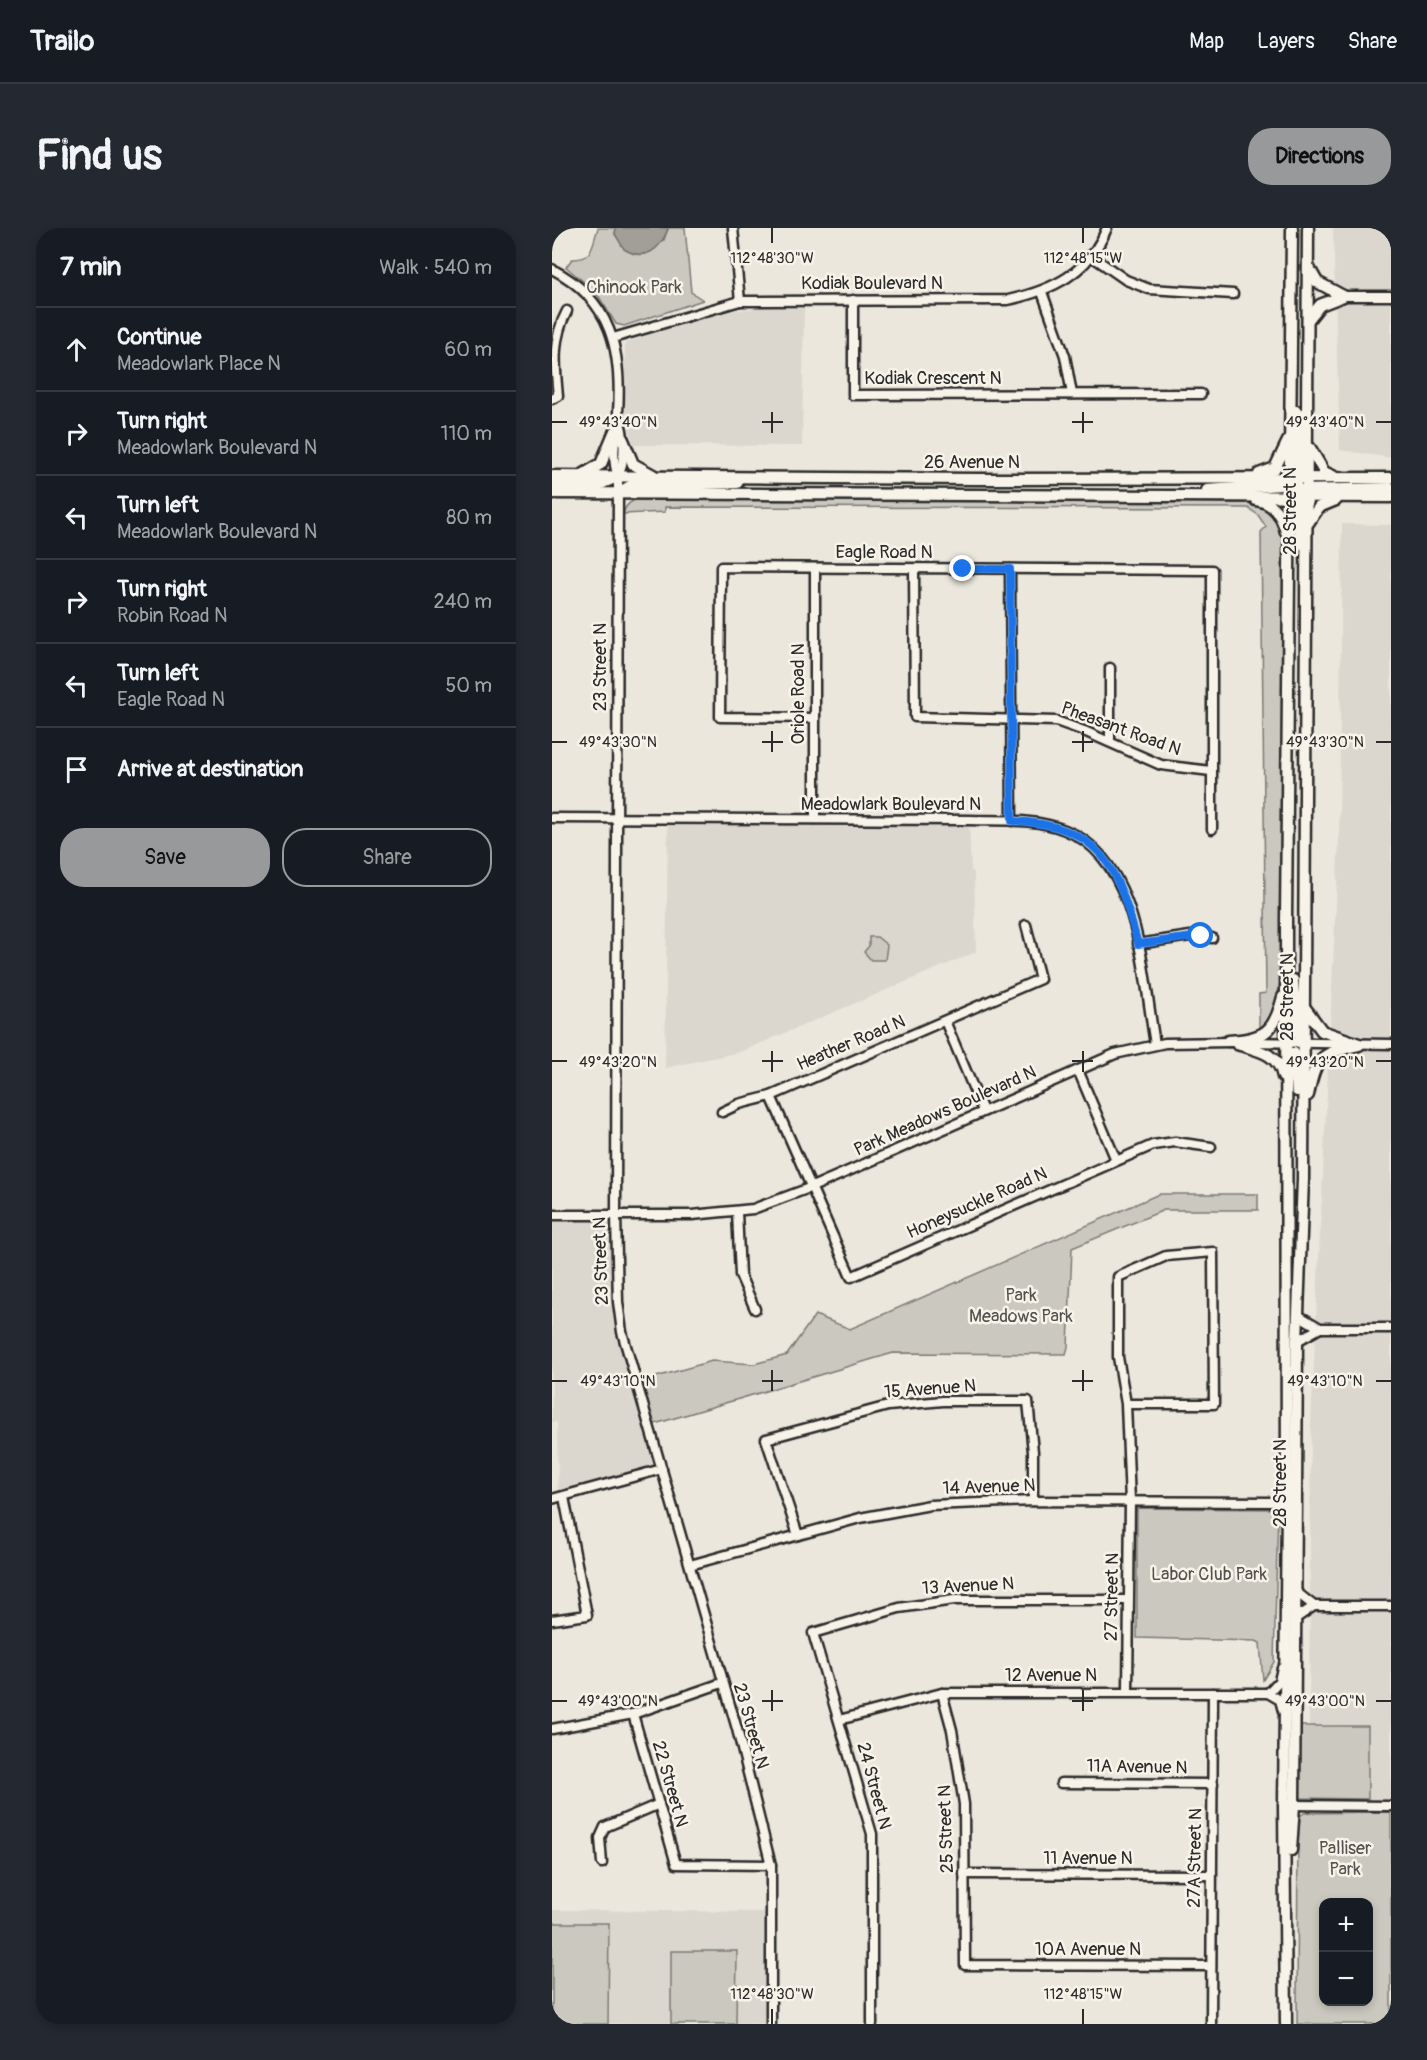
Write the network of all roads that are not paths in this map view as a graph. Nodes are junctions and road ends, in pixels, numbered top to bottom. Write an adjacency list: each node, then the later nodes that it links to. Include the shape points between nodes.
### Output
1 (733, 228): 13 (street)
2 (1107, 228): 5 (street, Kodiak Boulevard N)
3 (1292, 228): 17 (main road, 28 Street N)
4 (1308, 228): 6 (main road, 28 Street N)
5 (1090, 255): 8 (street, Kodiak Boulevard N, via 1064,280); 9 (street, via 1126,280 1149,289)
6 (1308, 266): 10 (main road, via 1317,282); 15 (main road, 28 Street N)
7 (552, 269): 16 (street, 23 Street N, via 573,282 594,303)
8 (1042, 292): 12 (street, Kodiak Boulevard N, via 1008,300); 18 (street, via 1065,356)
9 (1233, 294)
10 (1343, 296): 11 (street); 15 (main road, via 1320,305)
11 (1391, 296)
12 (853, 300): 13 (street, Kodiak Boulevard N); 18 (street, Kodiak Crescent N, via 853,395)
13 (740, 301): 16 (street, Kodiak Boulevard N)
14 (567, 311): 20 (street, via 555,345 558,396)
15 (1308, 320): 23 (main road, 28 Street N)
16 (613, 338): 22 (street, 23 Street N, via 619,362)
17 (1291, 393): 21 (main road, 28 Street N); 33 (main road, via 1298,420)
18 (1072, 394): 19 (street, Kodiak Crescent N)
19 (1201, 394)
20 (552, 399)
21 (1291, 435): 26 (main road, via 1275,468); 33 (main road, 28 Street N)
22 (619, 437): 25 (main road, via 601,464); 27 (street, 23 Street N, via 615,468); 28 (main road, via 633,464)
23 (1307, 440): 30 (main road, via 1312,457 1324,472); 33 (main road, 28 Street N)
24 (552, 476): 25 (main road, 26 Avenue N)
25 (581, 476): 27 (main road, 26 Avenue N)
26 (1251, 476): 29 (main road, 26 Avenue N); 33 (main road, 26 Avenue N)
27 (618, 477): 28 (main road, 26 Avenue N); 32 (main road, via 601,484); 36 (street, 23 Street N)
28 (656, 477): 29 (main road, 26 Avenue N)
29 (760, 477): 36 (main road, via 719,485 630,486)
30 (1336, 477): 31 (main road, 26 Avenue N); 33 (main road, 26 Avenue N)
31 (1391, 478)
32 (552, 486)
33 (1299, 487): 34 (main road); 37 (main road); 38 (main road, 26 Avenue N); 39 (main road, 26 Avenue N); 41 (main road, 28 Street N); 42 (main road, 28 Street N); 46 (main road)
34 (1391, 488)
35 (552, 493): 36 (main road, 26 Avenue N)
36 (617, 493): 37 (main road, 26 Avenue N); 53 (street, 23 Street N)
37 (1129, 496): 38 (main road, 26 Avenue N)
38 (1226, 496): 42 (main road, via 1264,501 1275,509 1283,520)
39 (1351, 497): 40 (main road, 26 Avenue N); 41 (main road, via 1324,503)
40 (1391, 498)
41 (1307, 526): 46 (main road, 28 Street N)
42 (1291, 548): 57 (main road, 28 Street N)
43 (815, 568): 44 (street, Eagle Road N); 48 (street, Oriole Road N); 48 (street, Eagle Road N, via 721,567 720,717)
44 (914, 569): 45 (street, Eagle Road N); 49 (street, Pheasant Road N, via 915,717)
45 (1010, 569): 49 (street); 51 (street, Eagle Road N, via 1212,570)
46 (1306, 604): 62 (main road, 28 Street N)
47 (1110, 668): 50 (street)
48 (814, 718): 54 (street, Oriole Road N)
49 (1011, 719): 50 (street, Pheasant Road N, via 1056,721); 55 (street)
50 (1110, 742): 51 (street, Pheasant Road N, via 1162,765)
51 (1211, 771): 56 (street, Eagle Road N)
52 (552, 818): 53 (street, Meadowlark Boulevard N)
53 (617, 819): 54 (street, Meadowlark Boulevard N); 82 (street, 23 Street N)
54 (815, 819): 55 (street, Meadowlark Boulevard N)
55 (1012, 821): 60 (street, Meadowlark Boulevard N, via 1058,827 1091,844 1119,882)
56 (1212, 829)
57 (1286, 920): 61 (main road, 28 Street N); 66 (main road, via 1296,1023)
58 (1026, 926): 63 (street, Heather Road N, via 1041,979)
59 (1212, 939): 60 (street, via 1190,936)
60 (1138, 944): 67 (street, Meadowlark Boulevard N)
61 (1287, 981): 64 (main road, via 1280,1008 1268,1031 1247,1040); 65 (main road, 28 Street N)
62 (1304, 1006): 66 (main road, 28 Street N); 69 (main road, via 1322,1031)
63 (945, 1021): 71 (street, Heather Road N); 73 (street)
64 (1228, 1041): 65 (street, Park Meadows Boulevard N); 67 (street, Park Meadows Boulevard N); 72 (main road, via 1275,1059 1282,1067)
65 (1288, 1042): 66 (street, Park Meadows Boulevard N); 72 (main road, 28 Street N); 78 (main road, via 1294,1053)
66 (1303, 1043): 69 (street, Park Meadows Boulevard N); 75 (main road, 28 Street N)
67 (1155, 1044): 70 (street, Park Meadows Boulevard N, via 1115,1054)
68 (1391, 1044): 69 (street, Park Meadows Boulevard N)
69 (1359, 1045): 75 (main road, via 1325,1054 1319,1061)
70 (1078, 1070): 73 (street, Park Meadows Boulevard N); 77 (street)
71 (771, 1096): 74 (street, Heather Road N); 79 (street)
72 (1287, 1101): 94 (main road, 28 Street N)
73 (983, 1112): 79 (street, Park Meadows Boulevard N)
74 (722, 1113)
75 (1304, 1114): 78 (main road, 28 Street N)
76 (1211, 1148): 77 (street, Honeysuckle Road N, via 1185,1142 1164,1143)
77 (1116, 1160): 79 (street, Honeysuckle Road N, via 851,1277)
78 (1303, 1179): 84 (main road, 28 Street N)
79 (812, 1187): 80 (street, Park Meadows Boulevard N)
80 (737, 1212): 82 (street, Park Meadows Boulevard N); 83 (street, via 740,1275)
81 (552, 1215): 82 (street, Park Meadows Boulevard N)
82 (616, 1215): 89 (street, 23 Street N, via 622,1332)
83 (755, 1309)
84 (1298, 1315): 85 (street); 87 (main road, 28 Street N)
85 (1320, 1328): 86 (street); 87 (street)
86 (1391, 1328)
87 (1297, 1341): 94 (main road, 28 Street N)
88 (1126, 1404): 88 (street, 27 Street N, via 1118,1358 1118,1276 1166,1256 1213,1252 1214,1404); 93 (street, 27 Street N)
89 (662, 1469): 90 (street); 96 (street, 23 Street N)
90 (564, 1497): 91 (street); 102 (street, via 587,1615)
91 (552, 1499)
92 (1033, 1501): 93 (street, 14 Avenue N); 95 (street, 14 Avenue N, via 905,1509); 95 (street, 15 Avenue N, via 1034,1452 1028,1401 943,1401 888,1406 766,1439)
93 (1130, 1502): 94 (street, 14 Avenue N); 98 (street, 27 Street N)
94 (1292, 1502): 97 (main road, 28 Street N); 104 (main road, 28 Street N)
95 (798, 1535): 96 (street, 14 Avenue N)
96 (690, 1565): 105 (street, 23 Street N)
97 (1295, 1591): 99 (street); 101 (main road, 28 Street N)
98 (1128, 1600): 103 (street, 13 Avenue N, via 945,1601 899,1608); 106 (street, 27 Street N)
99 (1314, 1606): 100 (street); 101 (street)
100 (1391, 1606)
101 (1295, 1619): 117 (main road, 28 Street N)
102 (552, 1620)
103 (813, 1633): 112 (street, 24 Street N)
104 (1284, 1662): 109 (street, via 1279,1681); 111 (main road, 28 Street N)
105 (722, 1683): 110 (street); 120 (street, 23 Street N)
106 (1128, 1691): 107 (street, 12 Avenue N); 108 (street, 12 Avenue N)
107 (942, 1693): 112 (street, 12 Avenue N); 121 (street, 25 Street N, via 964,1804)
108 (1213, 1693): 109 (street, 12 Avenue N); 115 (street, 27A Street N)
109 (1268, 1693): 111 (street, via 1280,1700)
110 (633, 1714): 113 (street); 116 (street, 22 Street N)
111 (1285, 1716): 117 (main road, 28 Street N)
112 (838, 1720): 126 (street, 24 Street N, via 872,1834)
113 (552, 1729)
114 (1061, 1783): 115 (street, 11A Avenue N)
115 (1213, 1784): 122 (street, 27A Street N)
116 (659, 1804): 119 (street, via 605,1827 600,1838); 120 (street, 22 Street N, via 676,1864)
117 (1289, 1805): 118 (street); 128 (main road, 28 Street N)
118 (1391, 1806)
119 (602, 1863)
120 (771, 1865): 125 (street, 23 Street N)
121 (964, 1874): 122 (street, 11 Avenue N); 123 (street, 25 Street N)
122 (1211, 1875): 124 (street, 27A Street N)
123 (965, 1965): 124 (street, 10A Avenue N)
124 (1211, 1966): 127 (street, 27A Street N)
125 (771, 2024)
126 (872, 2024)
127 (1211, 2024)
128 (1286, 2024)

